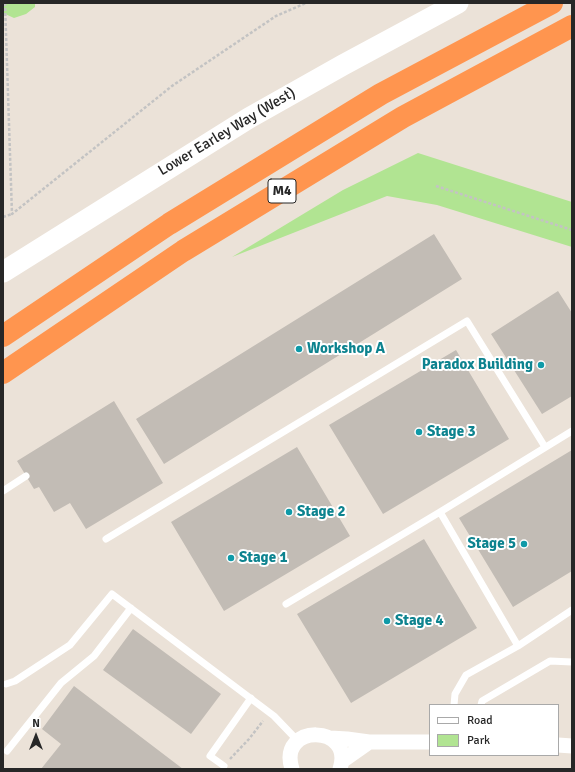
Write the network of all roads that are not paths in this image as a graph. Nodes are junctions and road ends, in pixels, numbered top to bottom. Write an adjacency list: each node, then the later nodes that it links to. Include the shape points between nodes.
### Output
1 (458, 3): 4 (main road, Lower Earley Way (West), via 249,118)
2 (552, 3): 5 (highway, M4, via 374,98 169,224)
3 (572, 26): 6 (highway, M4, via 403,117 183,251)
4 (3, 272)
5 (3, 336)
6 (3, 373)
7 (572, 431): 8 (lane)
8 (545, 447): 11 (lane); 12 (lane, via 467,321)
9 (26, 476): 10 (lane)
10 (3, 491)
11 (440, 512): 13 (lane); 16 (lane)
12 (106, 539)
13 (286, 604)
14 (131, 608): 18 (lane, via 112,594 70,645 15,681); 19 (lane); 28 (lane, via 94,656 61,683)
15 (572, 610): 16 (lane)
16 (518, 646): 20 (lane, via 466,675 455,694)
17 (572, 662): 21 (lane, via 550,661 482,701)
18 (6, 684)
19 (251, 698): 23 (lane, via 274,716); 30 (lane, via 210,756)
20 (454, 704)
21 (481, 704)
22 (330, 738): 23 (street, via 314,734); 24 (street); 29 (street, via 340,749)
23 (298, 741): 31 (street, via 291,752)
24 (369, 742): 25 (street); 29 (street)
25 (429, 742)
26 (559, 745): 27 (street)
27 (572, 746)
28 (7, 751)
29 (341, 765)
30 (224, 766)
31 (292, 769)

